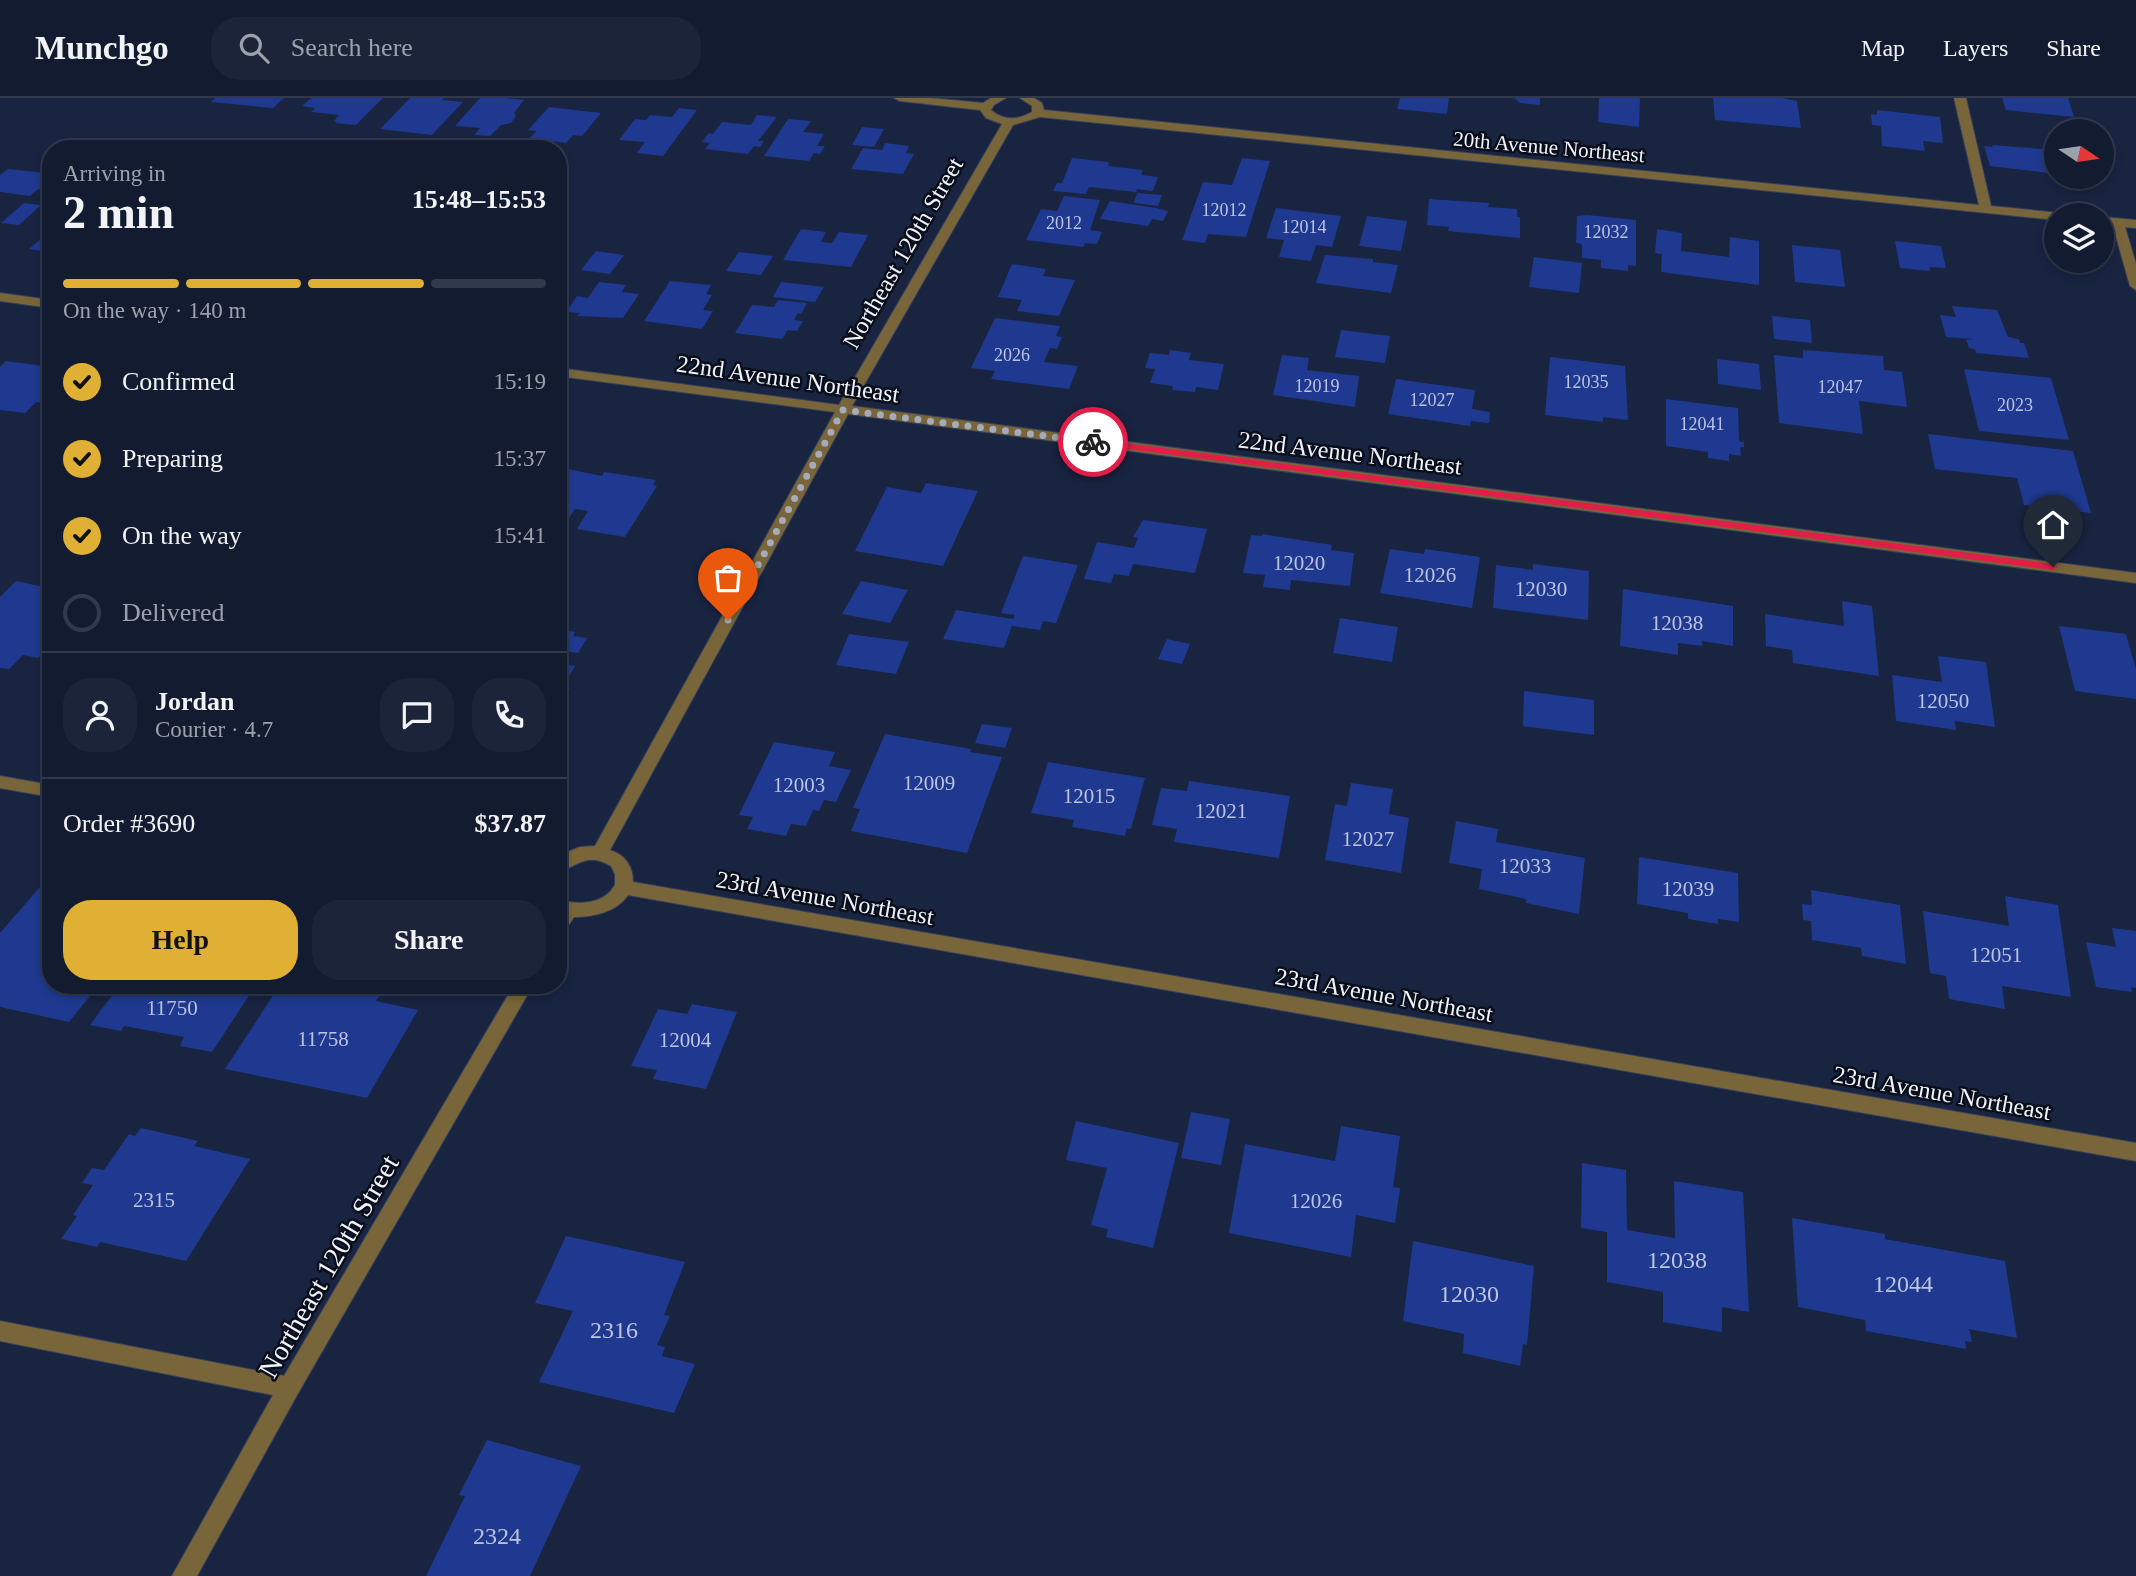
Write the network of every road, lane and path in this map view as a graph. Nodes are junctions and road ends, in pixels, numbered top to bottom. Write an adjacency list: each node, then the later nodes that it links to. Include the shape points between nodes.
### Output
1 (900, 98): 5 (street)
2 (1000, 98): 5 (street)
3 (1026, 98): 6 (street, via 1038,105)
4 (1960, 98): 8 (street)
5 (985, 107): 7 (street, via 993,118)
6 (1038, 113): 7 (street); 8 (street, 20th Avenue Northeast)
7 (1009, 122): 17 (street, Northeast 120th Street)
8 (1986, 210): 9 (street, 20th Avenue Northeast)
9 (2044, 215)
10 (2114, 222): 11 (street)
11 (2118, 222): 12 (street); 13 (street)
12 (2136, 224)
13 (2136, 286)
14 (0, 297): 15 (street)
15 (42, 303)
16 (567, 373): 17 (street, 22nd Avenue Northeast)
17 (843, 410): 18 (street, 22nd Avenue Northeast); 21 (street, Northeast 120th Street)
18 (2136, 578)
19 (0, 782): 20 (street)
20 (42, 789)
21 (600, 853): 22 (street); 23 (street, via 624,868)
22 (567, 859)
23 (623, 887): 24 (street, via 607,905); 26 (street, 23rd Avenue Northeast)
24 (567, 914)
25 (519, 994): 28 (street, Northeast 120th Street)
26 (2136, 1152)
27 (0, 1331): 28 (street)
28 (289, 1388): 29 (street, Northeast 120th Street)
29 (184, 1576)

